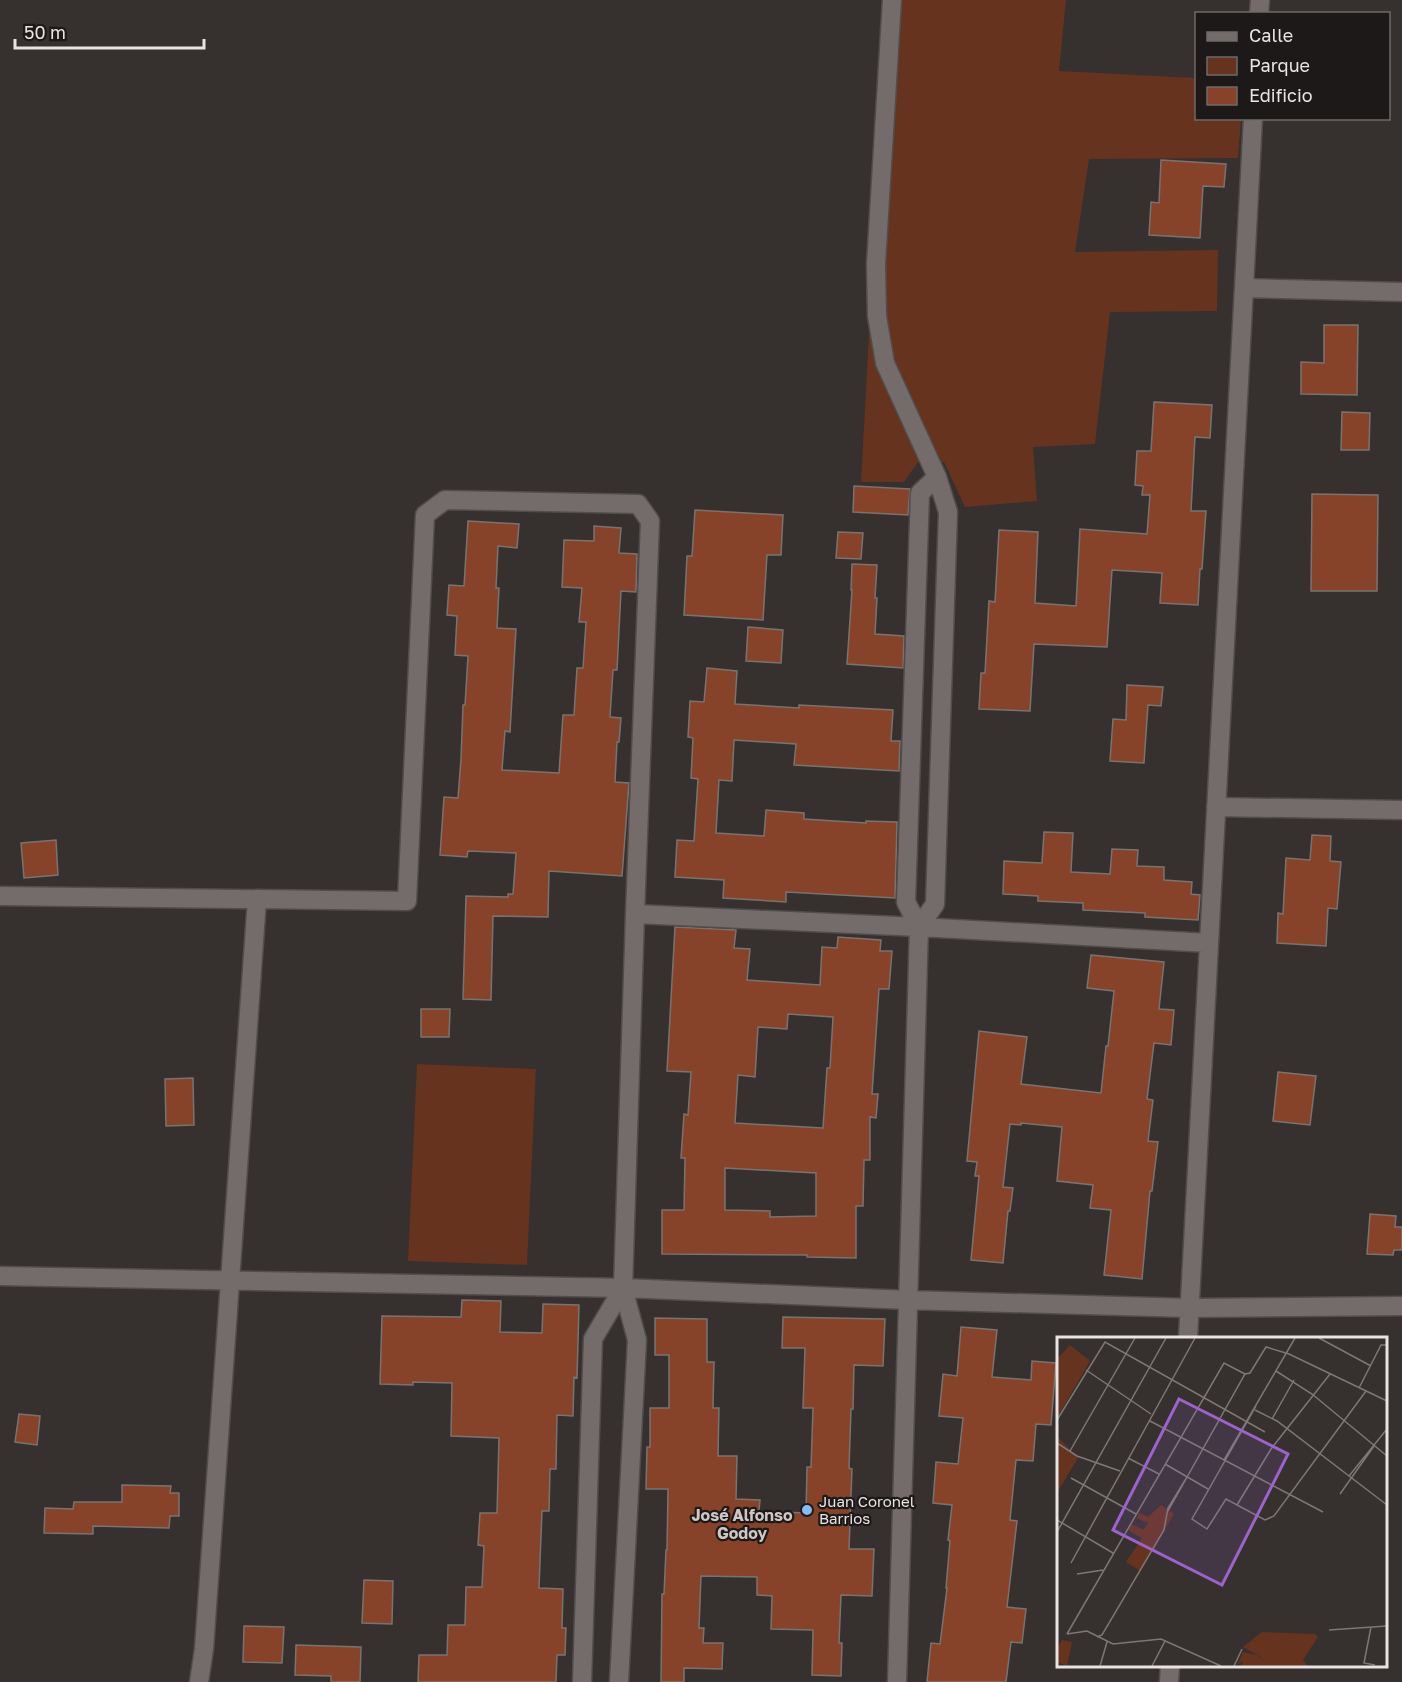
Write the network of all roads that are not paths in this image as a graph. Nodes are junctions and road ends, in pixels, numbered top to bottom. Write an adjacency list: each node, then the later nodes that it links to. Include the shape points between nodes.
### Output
1 (892, 0): 5 (street, via 876,264 877,316 885,363)
2 (1253, 120): 3 (street)
3 (1244, 288): 4 (street); 6 (street)
4 (1402, 292)
5 (937, 477): 11 (street, via 948,512 934,904); 11 (street, via 920,493 919,504 906,902)
6 (1216, 807): 7 (street); 12 (street)
7 (1402, 810)
8 (0, 896): 9 (street)
9 (257, 899): 10 (street, via 407,901 425,515 445,500 638,504 650,521); 14 (street)
10 (635, 914): 11 (street); 15 (street)
11 (920, 927): 12 (street); 16 (street)
12 (1209, 943): 18 (street)
13 (0, 1276): 14 (street)
14 (230, 1281): 15 (street); 21 (street)
15 (623, 1288): 16 (street); 22 (street, via 593,1339); 23 (street, via 637,1340)
16 (908, 1300): 18 (street); 24 (street)
17 (1402, 1306): 18 (street)
18 (1189, 1308): 19 (street)
19 (1188, 1337)
20 (1170, 1667): 25 (street)
21 (199, 1682)
22 (582, 1682)
23 (619, 1682)
24 (897, 1682)
25 (1169, 1682)

